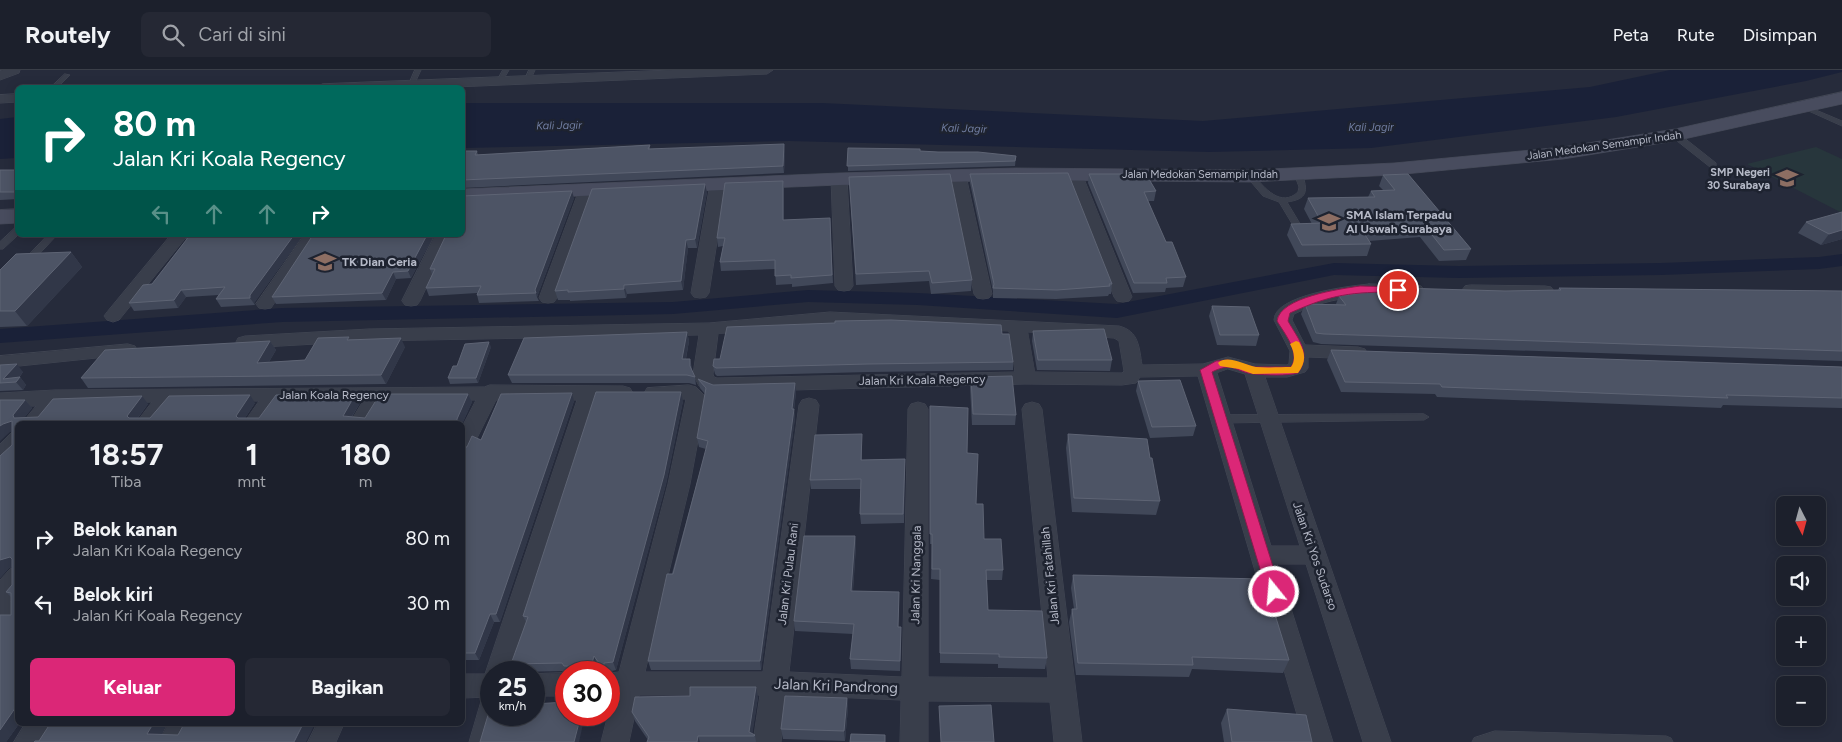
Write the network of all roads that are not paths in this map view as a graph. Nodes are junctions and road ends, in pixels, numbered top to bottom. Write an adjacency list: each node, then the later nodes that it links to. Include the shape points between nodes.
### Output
1 (418, 70): 6 (lane)
2 (768, 70): 5 (street)
3 (67, 75): 7 (lane)
4 (503, 75): 5 (street); 6 (street)
5 (530, 75)
6 (412, 84): 8 (street)
7 (56, 85)
8 (390, 85)
9 (15, 98): 11 (street)
10 (1842, 98): 12 (street, Jalan Medokan Semampir Indah)
11 (0, 99)
12 (1804, 107): 13 (lane); 14 (street, Jalan Medokan Semampir Indah)
13 (1842, 124)
14 (1676, 136): 15 (lane); 16 (street, Jalan Medokan Semampir Indah, via 1563,153 1394,169)
15 (1713, 165)
16 (1298, 173): 19 (street, Jalan Medokan Semampir Indah); 24 (lane, via 1302,192 1294,199)
17 (1074, 174): 18 (street, Jalan Medokan Semampir Indah); 19 (street, Jalan Medokan Semampir Indah); 42 (street)
18 (958, 176): 20 (street, Jalan Medokan Semampir Indah); 40 (street)
19 (1250, 176): 24 (lane, via 1271,199)
20 (839, 179): 21 (street, Jalan Medokan Semampir Indah); 35 (street)
21 (718, 184): 22 (street, Jalan Medokan Semampir Indah); 39 (street)
22 (587, 190): 23 (street, Jalan Medokan Semampir Indah); 41 (street)
23 (465, 195)
24 (1282, 201): 27 (lane)
25 (15, 216): 26 (street)
26 (0, 217)
27 (1300, 232)
28 (15, 233): 33 (lane)
29 (51, 237): 34 (lane)
30 (178, 237): 45 (street)
31 (311, 237): 44 (street)
32 (442, 237): 43 (street)
33 (0, 246)
34 (27, 262)
35 (844, 286)
36 (1428, 290): 50 (street, via 1360,289 1313,299 1287,311 1283,314 1283,321)
37 (1457, 290): 38 (street)
38 (1564, 291)
39 (700, 293)
40 (982, 294)
41 (548, 298)
42 (1122, 298)
43 (411, 301)
44 (265, 304)
45 (113, 316)
46 (1018, 327): 47 (street, via 830,318); 55 (street, via 1119,332 1128,339); 56 (street)
47 (709, 329): 48 (street, via 369,335); 56 (street, Jalan Kri Koala Regency, via 703,374 706,381 715,385)
48 (224, 344)
49 (147, 348): 52 (street)
50 (1300, 352): 51 (street); 54 (street, Jalan Kri Koala Regency, via 1299,364 1294,370)
51 (1378, 354)
52 (0, 362)
53 (1206, 370): 54 (street, Jalan Kri Koala Regency, via 1228,363); 55 (street, Jalan Kri Koala Regency); 69 (street)
54 (1253, 370): 68 (street, Jalan Kri Yos Sudarso)
55 (1131, 374): 56 (street, Jalan Kri Koala Regency)
56 (1026, 378)
57 (490, 392): 58 (street, Jalan Koala Regency); 61 (street, Jalan Koala Regency); 75 (street)
58 (589, 393): 83 (street); 84 (street, Jalan Koala Regency, via 689,392 696,397 666,545)
59 (169, 395): 60 (street, Jalan Koala Regency); 62 (street, Jalan Koala Regency); 71 (street)
60 (274, 395): 61 (street, Jalan Koala Regency); 72 (street)
61 (376, 395): 73 (street)
62 (55, 397): 63 (street, Jalan Koala Regency); 70 (street)
63 (0, 400)
64 (809, 405): 85 (street, Jalan Kri Pulau Rani)
65 (918, 409): 89 (street, Jalan Kri Nanggala)
66 (1032, 409): 90 (street, Jalan Kri Fatahillah)
67 (1424, 417): 68 (lane)
68 (1268, 418): 69 (lane); 78 (street, Jalan Kri Yos Sudarso)
69 (1222, 419): 77 (street)
70 (33, 421)
71 (147, 421)
72 (255, 421)
73 (360, 421)
74 (15, 441): 76 (street)
75 (465, 443)
76 (0, 457)
77 (1262, 555): 78 (street); 104 (street)
78 (1315, 555): 105 (street, Jalan Kri Yos Sudarso)
79 (15, 580): 80 (street)
80 (0, 597)
81 (0, 612): 82 (street)
82 (15, 612)
83 (501, 661)
84 (620, 681)
85 (774, 683): 86 (street, Jalan Kri Pandrong); 89 (street, Jalan Kri Pandrong); 101 (street, Jalan Kri Pulau Rani)
86 (620, 684)
87 (480, 685): 88 (street)
88 (465, 686)
89 (915, 689): 90 (street, Jalan Kri Pandrong); 102 (street, Jalan Kri Nanggala)
90 (1063, 690): 103 (street, Jalan Kri Fatahillah)
91 (40, 726): 96 (street)
92 (182, 726): 97 (street)
93 (330, 726): 98 (street)
94 (481, 726): 99 (lane)
95 (616, 726): 100 (street)
96 (28, 742)
97 (172, 742)
98 (322, 742)
99 (476, 742)
100 (615, 742)
101 (767, 742)
102 (914, 742)
103 (1068, 742)
104 (1319, 742)
105 (1377, 742)
106 (1479, 742): 107 (lane, via 1495,737)
107 (1666, 742)

